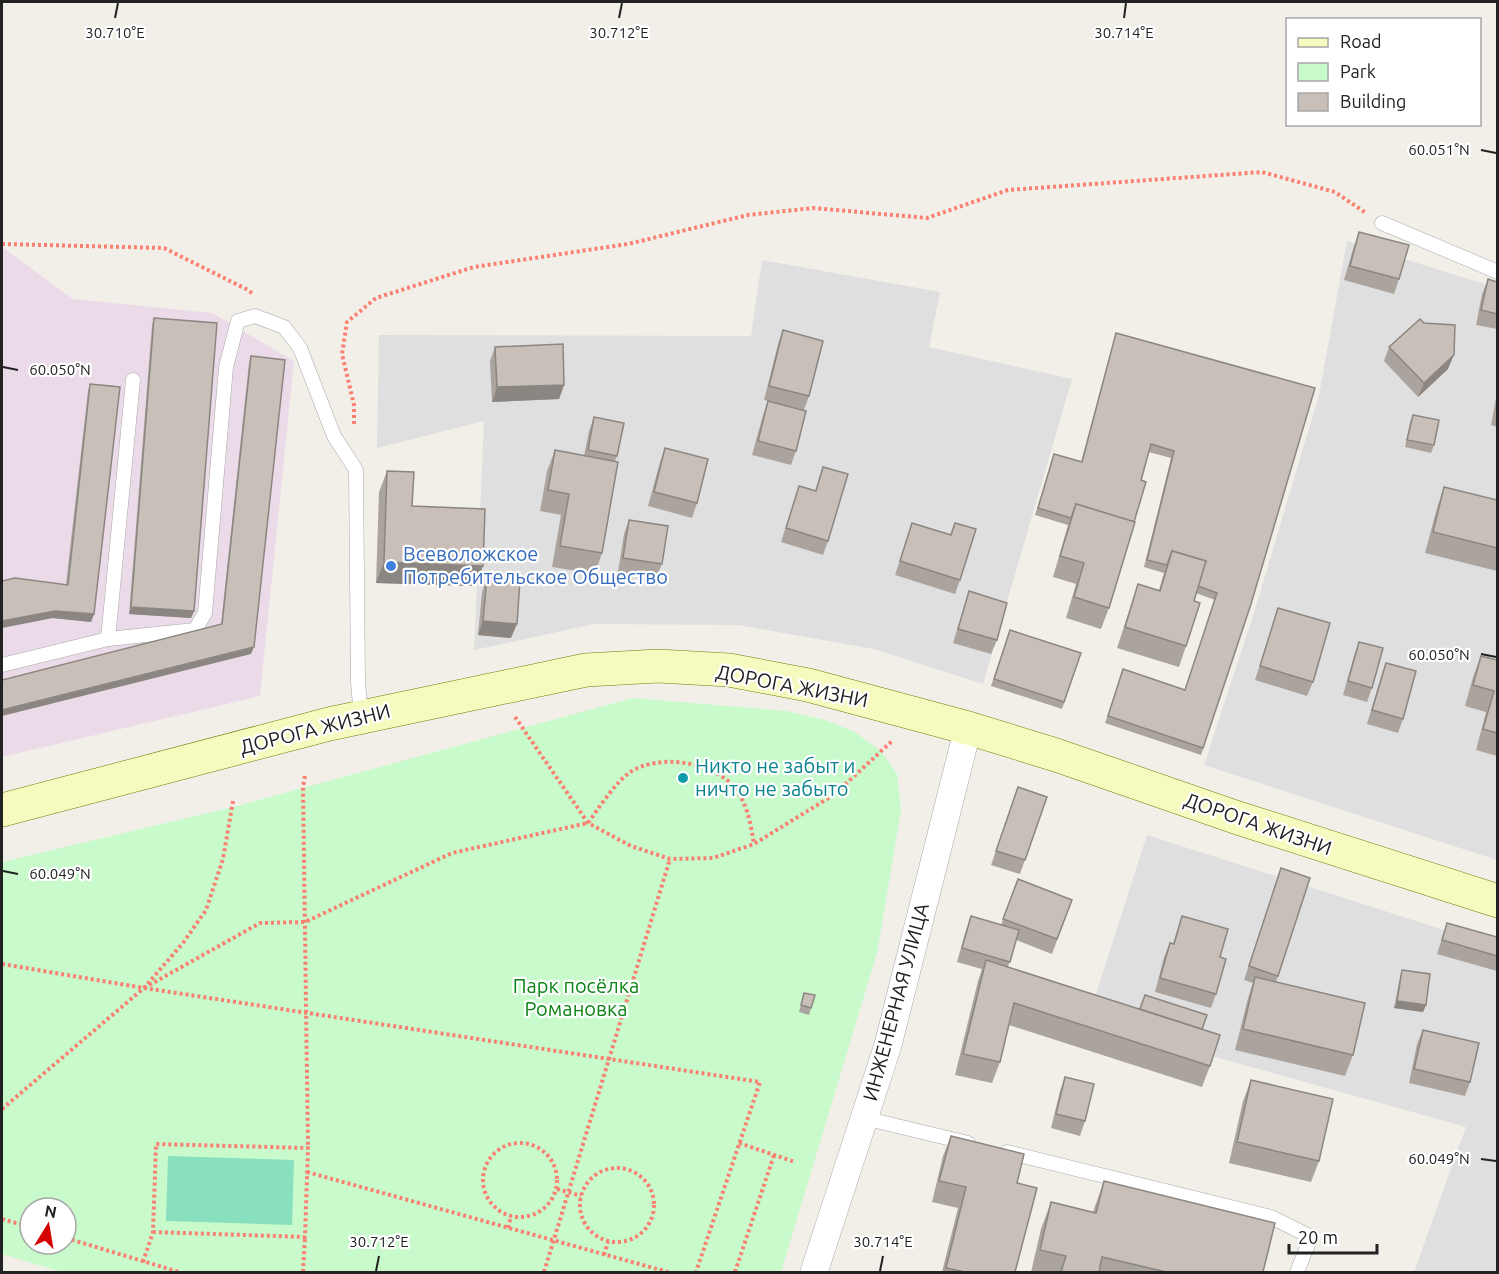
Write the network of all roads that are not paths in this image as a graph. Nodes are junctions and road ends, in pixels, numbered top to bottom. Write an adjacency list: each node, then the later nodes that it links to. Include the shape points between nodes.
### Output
1 (1382, 223): 2 (lane)
2 (1497, 272)
3 (133, 380): 4 (lane)
4 (108, 639): 5 (lane); 6 (lane, via 195,630 205,613 226,367 238,321 255,316 284,327 300,348 334,436 356,470)
5 (2, 665)
6 (361, 717): 7 (main road, ДОРОГА ЖИЗНИ, via 586,670 658,666 729,670 808,685); 8 (main road, ДОРОГА ЖИЗНИ)
7 (968, 728): 9 (main road, ДОРОГА ЖИЗНИ); 10 (street, ИНЖЕНЕРНАЯ УЛИЦА, via 888,1045)
8 (2, 810)
9 (1497, 901)
10 (864, 1118): 11 (street, ИНЖЕНЕРНАЯ УЛИЦА); 12 (lane, via 1271,1217 1311,1237)
11 (814, 1272)
12 (1298, 1272)

